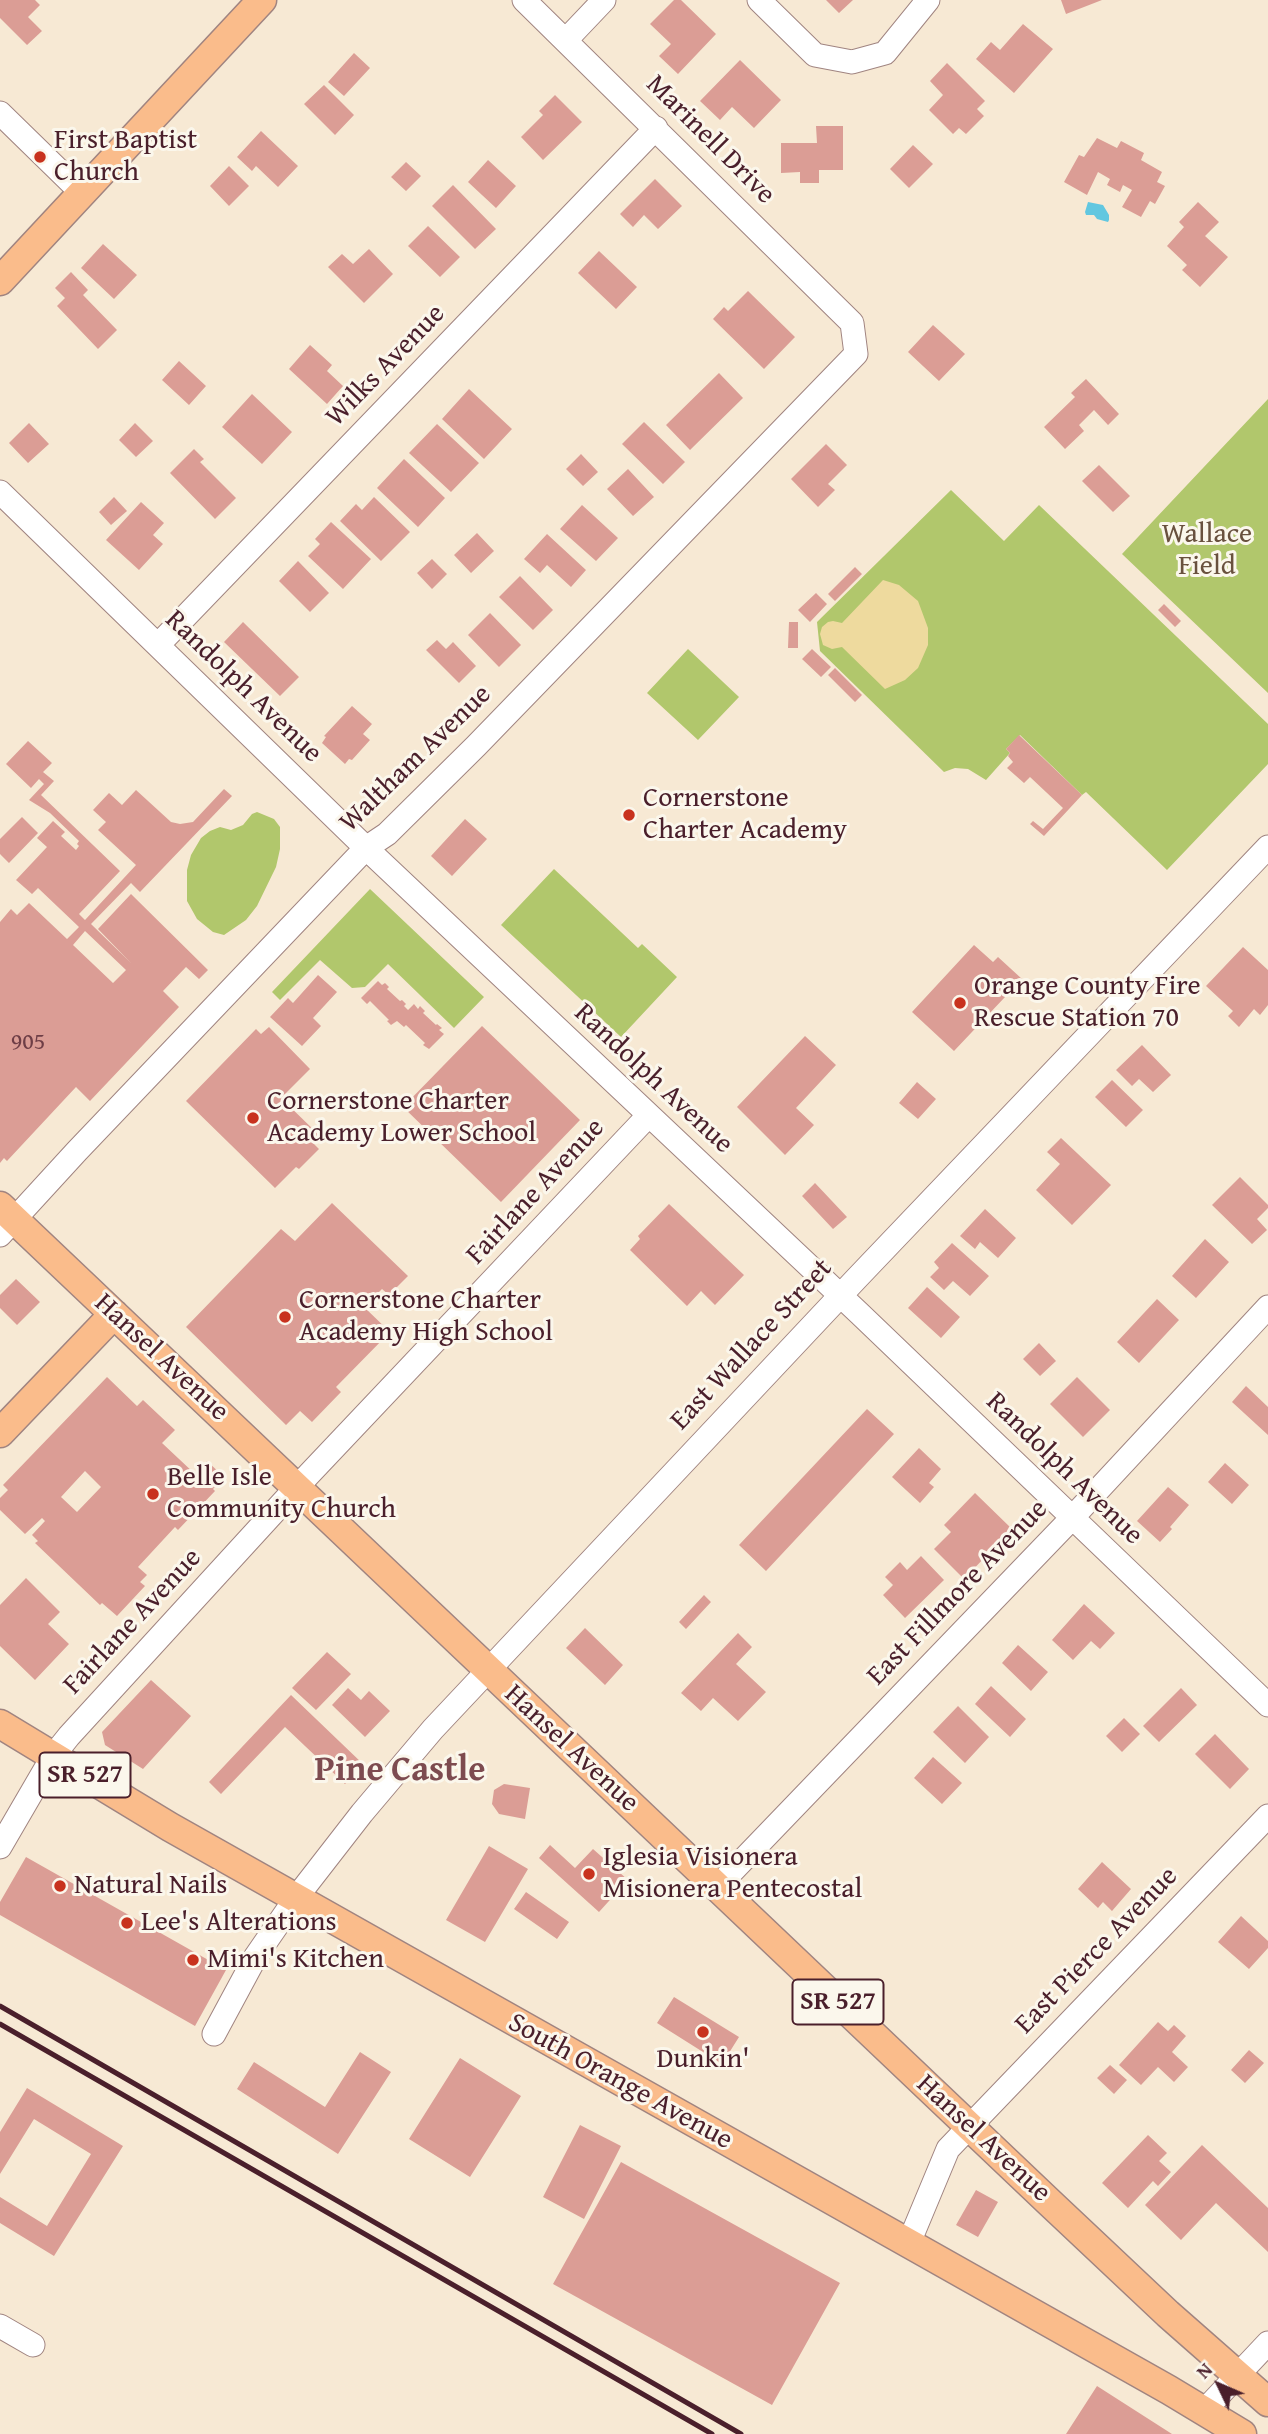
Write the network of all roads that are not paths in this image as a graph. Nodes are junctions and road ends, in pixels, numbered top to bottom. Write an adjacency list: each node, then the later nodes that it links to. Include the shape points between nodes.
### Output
1 (262, 0): 9 (main road)
2 (524, 0): 6 (street, Marinell Drive)
3 (604, 0): 6 (street)
4 (759, 0): 5 (street, via 815,55 852,62 885,53)
5 (928, 0)
6 (566, 40): 8 (street, Marinell Drive)
7 (0, 113): 9 (street)
8 (656, 128): 11 (street, Marinell Drive); 13 (street, Wilks Avenue)
9 (83, 194): 10 (main road)
10 (0, 281)
11 (852, 323): 15 (street, Waltham Avenue, via 856,354 476,746 387,834)
12 (0, 492): 13 (street, Randolph Avenue)
13 (158, 645): 15 (street, Randolph Avenue)
14 (1268, 847): 18 (street, East Wallace Street)
15 (366, 848): 16 (street, Randolph Avenue); 17 (street, Waltham Avenue)
16 (648, 1116): 18 (street, Randolph Avenue); 22 (street, Fairlane Avenue)
17 (5, 1220): 20 (main road, Hansel Avenue / SR 527)
18 (840, 1296): 23 (street, Randolph Avenue); 24 (street, East Wallace Street)
19 (1268, 1307): 23 (street, East Fillmore Avenue)
20 (114, 1314): 21 (main road); 22 (main road, Hansel Avenue / SR 527)
21 (0, 1433)
22 (296, 1488): 24 (main road, Hansel Avenue / SR 527); 27 (street, Fairlane Avenue)
23 (1072, 1518): 25 (street, Randolph Avenue); 30 (street, East Fillmore Avenue)
24 (487, 1670): 30 (main road, Hansel Avenue / SR 527); 31 (street, East Wallace Street, via 398,1769)
25 (1268, 1705)
26 (0, 1724): 27 (main road, South Orange Avenue / SR 527)
27 (53, 1756): 29 (street, Fairlane Avenue); 31 (main road, South Orange Avenue / SR 527)
28 (1268, 1816): 33 (street, East Pierce Avenue)
29 (0, 1847)
30 (717, 1887): 33 (main road, Hansel Avenue / SR 527)
31 (296, 1898): 32 (street, East Wallace Street); 34 (main road, South Orange Avenue / SR 527)
32 (214, 2034)
33 (970, 2127): 34 (street, East Pierce Avenue, via 948,2149); 38 (main road, Hansel Avenue / SR 527)
34 (908, 2245): 40 (main road, South Orange Avenue / SR 527)
35 (0, 2326): 37 (street)
36 (1268, 2343): 38 (street)
37 (33, 2345)
38 (1238, 2375): 39 (main road, SR 527); 40 (street)
39 (1268, 2402)
40 (1204, 2410): 41 (main road, South Orange Avenue / SR 527)
41 (1242, 2434)

